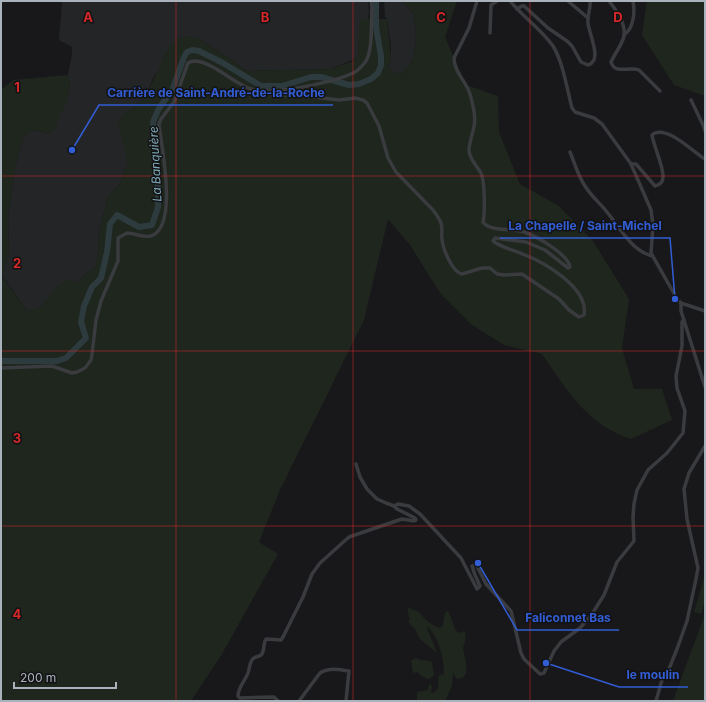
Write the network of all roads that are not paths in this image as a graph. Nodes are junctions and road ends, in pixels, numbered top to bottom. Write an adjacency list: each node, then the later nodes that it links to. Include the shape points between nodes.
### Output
1 (371, 1): 13 (street, via 369,52 367,60 357,71 303,87)
2 (477, 1): 13 (street, via 474,15 454,61 470,92 474,111 469,151 481,174 485,214 483,222 488,227 523,231 545,242 564,257 570,263 568,268 545,250 526,242 495,238 493,241 546,265 574,286 585,308 584,315 580,317 522,274 497,274 490,268 462,274 455,270 442,240 442,228 438,217 396,172 388,158 379,126 363,100 333,100 297,95 272,96)
3 (497, 1): 11 (street, via 491,5)
4 (510, 1): 9 (street)
5 (568, 1): 10 (street)
6 (590, 1): 10 (street)
7 (608, 1): 12 (street, via 621,19)
8 (633, 1): 12 (street, via 634,15)
9 (517, 9): 10 (street, via 524,6 567,41 581,62 588,66 595,59); 19 (street, via 554,47 572,108 575,112 594,118 602,124)
10 (588, 18)
11 (490, 33)
12 (624, 35): 14 (street, via 611,62 612,66 620,70 636,68)
13 (268, 91): 24 (street, via 252,90 242,86 204,63 188,63 174,102 160,121 167,187 163,223 151,236 127,233 118,238 118,261 101,301 88,364 81,371 72,373 52,366)
14 (660, 91)
15 (691, 100): 16 (street)
16 (705, 131)
17 (570, 152): 20 (street, via 591,195 631,243)
18 (705, 159): 19 (street, via 673,136 659,132 652,135 663,174 662,182 655,186 636,164)
19 (631, 164): 20 (street, via 651,210)
20 (652, 256): 21 (street)
21 (681, 303): 22 (street); 23 (street)
22 (705, 311)
23 (684, 320): 25 (street); 28 (street, via 676,376 677,388 686,411 683,433 667,453 648,470 636,494 634,541 617,562 604,595 580,628 554,651 544,673 540,674 524,659 511,611 486,584 478,566 472,566 480,586 477,589 460,558 420,514 409,506)
24 (1, 368)
25 (705, 387)
26 (705, 446): 32 (street, via 689,473 684,489 687,518 698,568 696,579 673,662 662,680)
27 (356, 464): 28 (street, via 360,477 377,499)
28 (394, 506): 29 (street, via 416,520 396,521 349,537 320,563 312,574 281,640 266,639 263,653 251,661 238,696 274,697)
29 (278, 701)
30 (299, 701): 31 (street, via 323,670 337,669 349,671)
31 (346, 701)
32 (656, 701)

